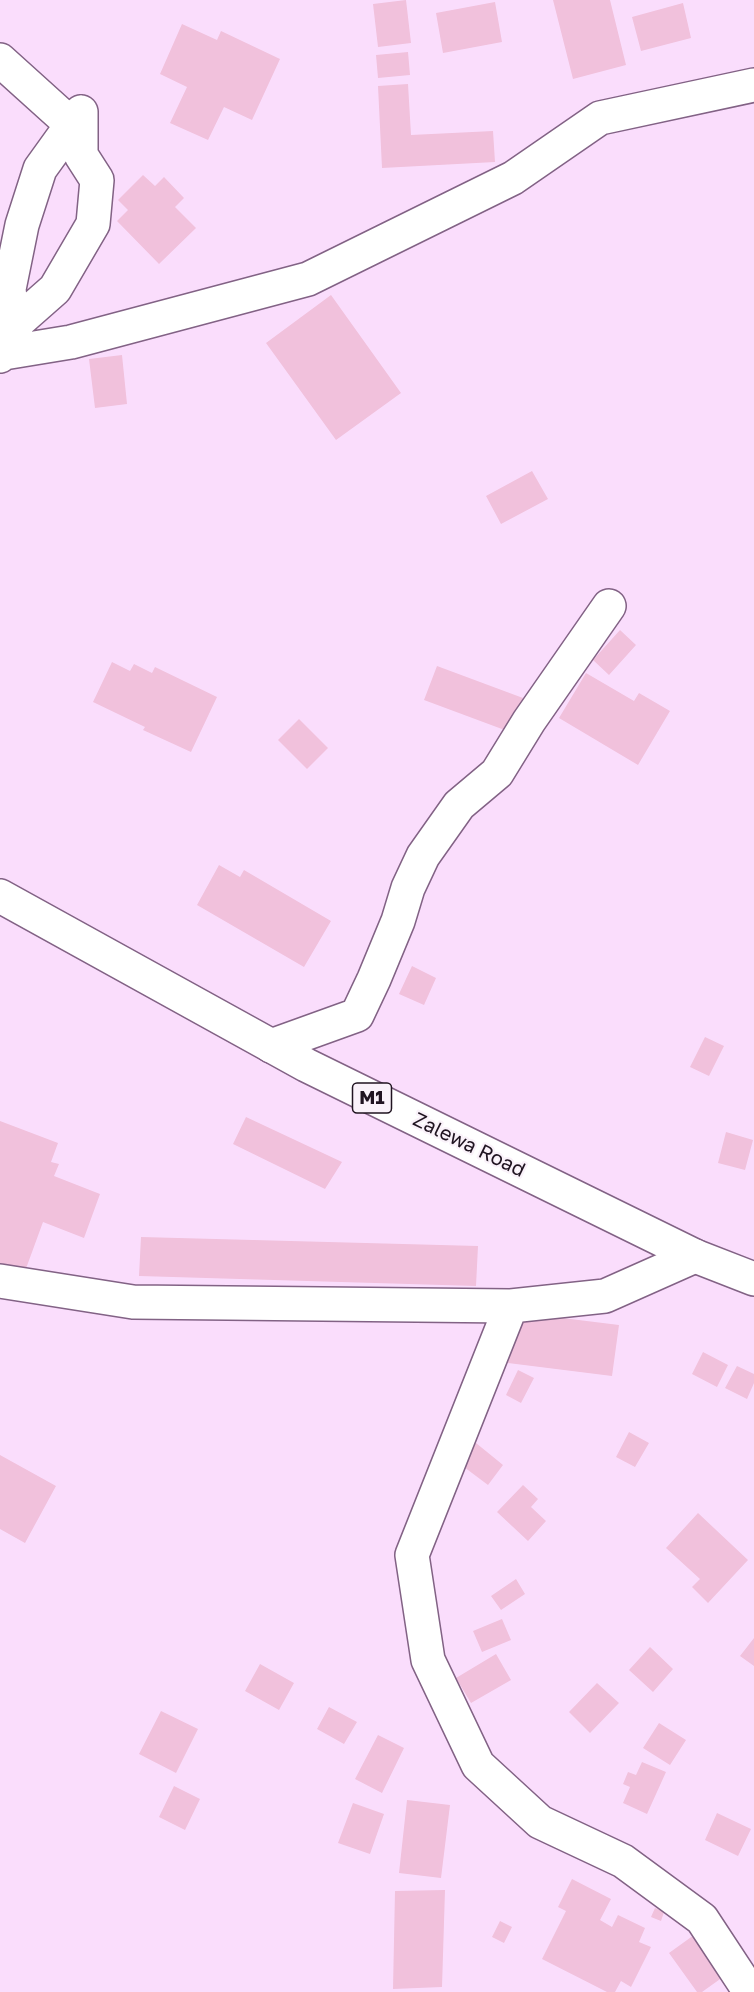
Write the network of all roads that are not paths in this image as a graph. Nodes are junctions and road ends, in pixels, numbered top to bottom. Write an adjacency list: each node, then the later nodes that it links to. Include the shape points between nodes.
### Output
1 (0, 60): 3 (main road)
2 (754, 85): 4 (main road, via 600,118 513,178 308,279 71,342)
3 (72, 125): 4 (main road, via 40,169 22,225 9,288); 4 (main road, via 81,112 81,155 97,180 93,224 55,289)
4 (6, 345)
5 (609, 606): 7 (main road, via 497,772 459,804 423,856 357,1015)
6 (0, 896): 7 (main road, Zalewa Road / M1)
7 (271, 1046): 8 (main road, Zalewa Road / M1)
8 (695, 1256): 9 (main road, Zalewa Road / M1); 11 (main road, via 605,1296)
9 (754, 1279)
10 (0, 1281): 11 (main road, via 133,1302)
11 (511, 1306): 12 (main road, via 411,1555 428,1660 478,1765 540,1822 623,1861 702,1919)
12 (750, 1992)

